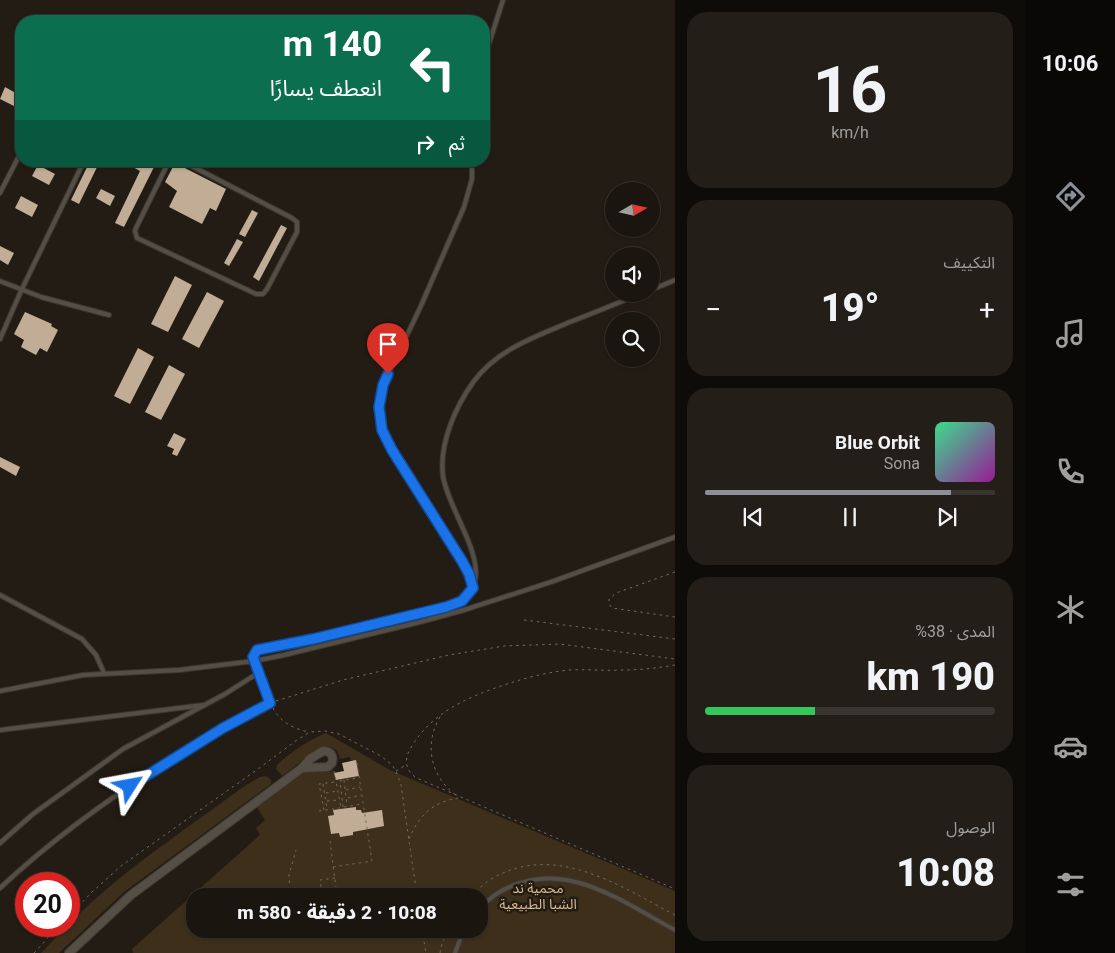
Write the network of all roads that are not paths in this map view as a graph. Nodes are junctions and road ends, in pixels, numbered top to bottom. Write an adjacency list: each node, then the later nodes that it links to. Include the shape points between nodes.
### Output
1 (503, 0): 2 (lane)
2 (490, 40)
3 (15, 164): 8 (lane)
4 (81, 167): 12 (lane)
5 (166, 167): 6 (lane, via 136,228 137,238 256,294 263,294 297,232 297,222)
6 (194, 167)
7 (472, 167): 17 (lane, via 464,207 383,385 379,407 386,440 462,561)
8 (0, 193)
9 (675, 280): 11 (lane)
10 (0, 281): 12 (lane)
11 (660, 286)
12 (22, 291): 14 (lane); 15 (lane)
13 (621, 302): 17 (lane, via 510,348 491,362 462,400 447,436 442,464 447,492 475,560)
14 (109, 315)
15 (0, 340)
16 (675, 537): 19 (lane, via 551,582 455,612)
17 (473, 588): 19 (lane, via 462,601 446,607 261,648 254,653)
18 (0, 594): 20 (lane, via 82,639 96,655)
19 (254, 661): 20 (lane, via 179,670); 21 (lane)
20 (104, 673): 22 (lane)
21 (258, 673): 23 (lane); 27 (lane, via 270,703 223,728 103,804)
22 (0, 691)
23 (207, 704): 24 (lane); 26 (lane, via 123,748 33,814)
24 (0, 730)
25 (302, 768): 25 (street, via 325,768 333,758 323,751); 31 (street, via 131,895)
26 (0, 843)
27 (0, 888)
28 (488, 901): 29 (lane, via 518,883 542,878 566,879 612,896)
29 (675, 930)
30 (461, 938): 32 (lane)
31 (69, 953)
32 (455, 953)

